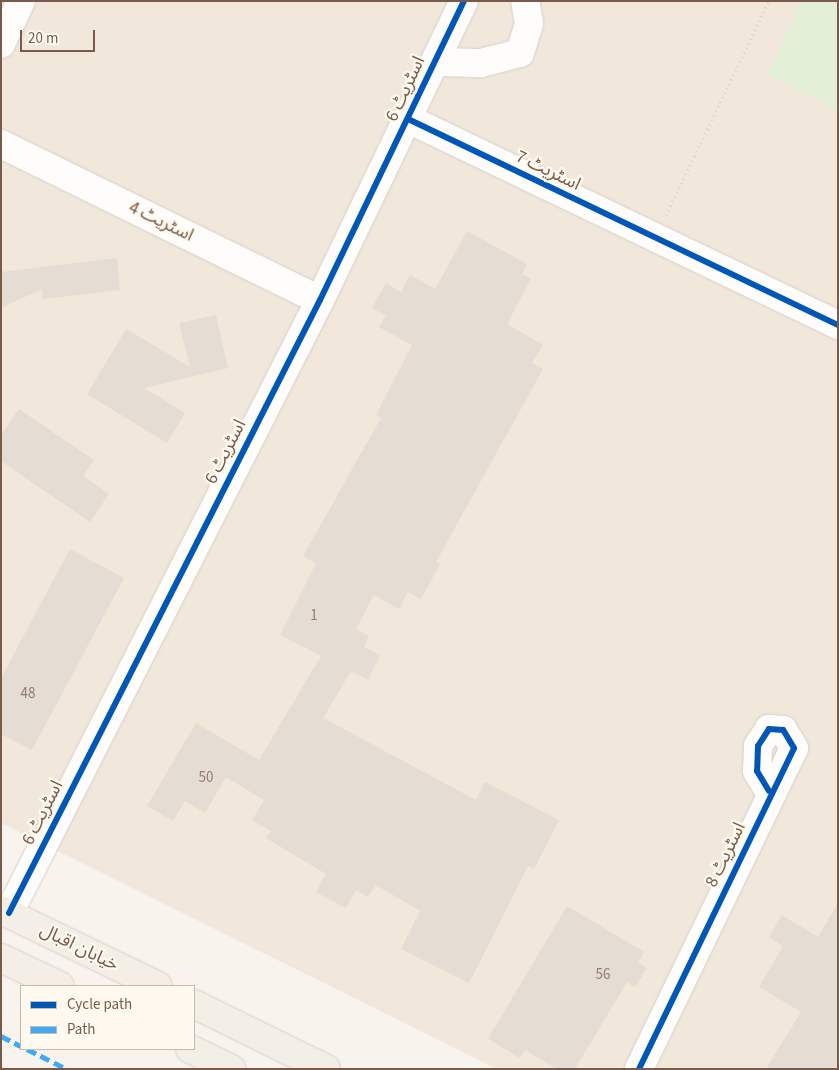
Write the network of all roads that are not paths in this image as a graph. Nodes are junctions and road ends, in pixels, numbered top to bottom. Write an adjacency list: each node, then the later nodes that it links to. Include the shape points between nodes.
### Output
1 (21, 1): 4 (street)
2 (464, 1): 6 (street, اسٹریٹ 6)
3 (524, 1): 5 (street, اسٹریٹ 6, via 529,22 520,53 481,63)
4 (1, 44)
5 (443, 62)
6 (408, 119): 8 (street, اسٹریٹ 6); 9 (street, اسٹریٹ 7, via 654,241)
7 (1, 144): 8 (street, اسٹریٹ 4)
8 (320, 300): 11 (street, اسٹریٹ 6)
9 (838, 325)
10 (769, 791): 19 (street, اسٹریٹ 8, via 757,771 758,746 768,729 784,730 794,748)
11 (5, 911): 14 (main road, خیابان اقبال)
12 (1, 958): 13 (main road)
13 (58, 985)
14 (156, 985)
15 (195, 1004): 18 (main road)
16 (192, 1050): 17 (main road)
17 (231, 1069)
18 (326, 1069)
19 (639, 1069)

